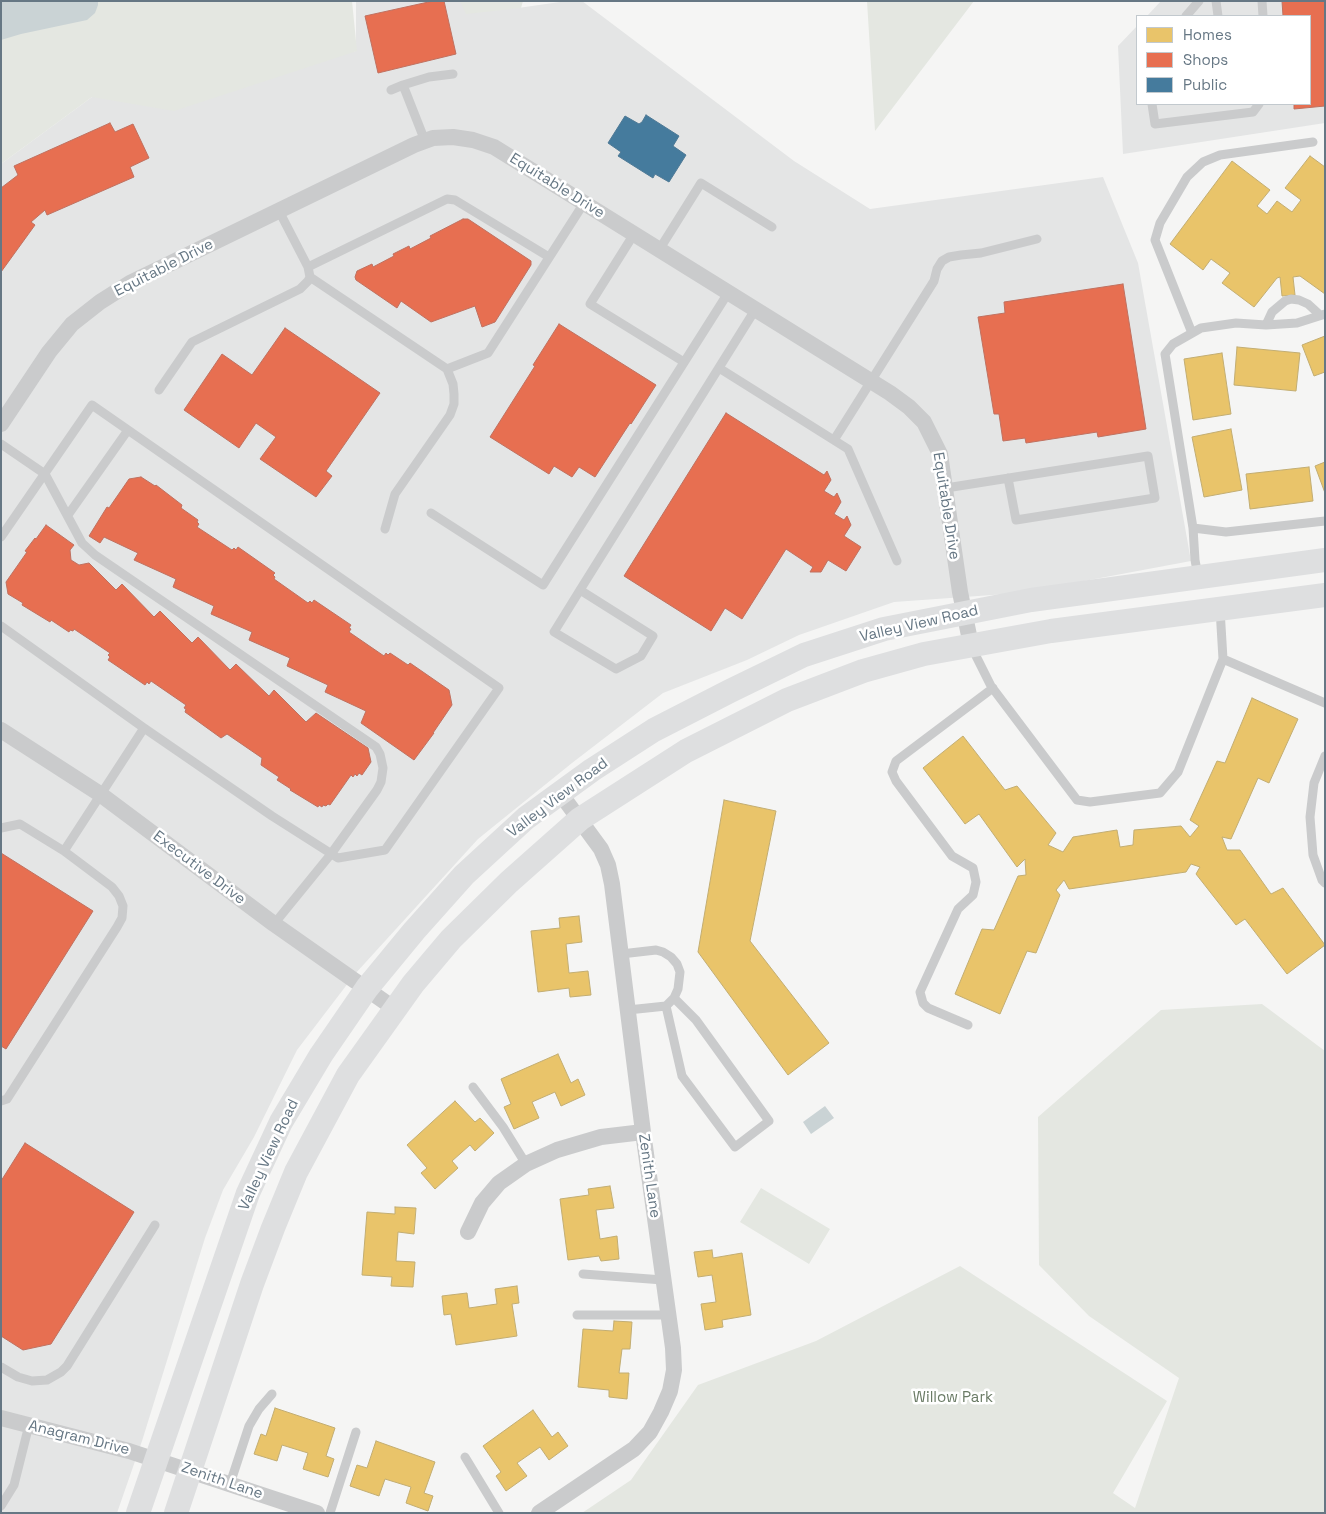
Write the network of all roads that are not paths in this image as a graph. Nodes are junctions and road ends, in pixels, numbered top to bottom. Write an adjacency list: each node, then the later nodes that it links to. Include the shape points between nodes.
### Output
1 (1199, 1): 4 (lane)
2 (1216, 1): 5 (lane)
3 (1262, 1): 6 (lane)
4 (1187, 15)
5 (1218, 15)
6 (1263, 15)
7 (453, 74): 8 (lane)
8 (404, 85): 9 (lane); 14 (lane)
9 (391, 90)
10 (1152, 105): 13 (lane, via 1155,124)
11 (1230, 105): 13 (lane)
12 (1258, 105): 13 (lane, via 1253,112)
13 (1232, 114)
14 (426, 141): 16 (street, Equitable Drive, via 453,136 494,147); 17 (street, Equitable Drive)
15 (1313, 142): 29 (lane, via 1220,155 1203,162 1187,177 1160,223 1155,240)
16 (584, 203): 19 (street, Equitable Drive); 22 (lane)
17 (279, 210): 23 (lane); 35 (street, Equitable Drive, via 130,283 100,302 72,324 49,352)
18 (772, 226): 21 (lane, via 701,183)
19 (634, 234): 21 (street, Equitable Drive); 30 (lane, via 590,304)
20 (1037, 239): 33 (lane, via 981,254 961,254 942,261 934,281)
21 (659, 250): 25 (street, Equitable Drive)
22 (549, 257): 23 (lane, via 455,200 447,199); 32 (lane, via 488,354)
23 (308, 267): 24 (lane)
24 (310, 277): 32 (lane); 34 (lane, via 300,289 192,342)
25 (728, 293): 26 (street, Equitable Drive); 30 (lane)
26 (755, 310): 31 (lane); 33 (street, Equitable Drive)
27 (1322, 314): 28 (lane, via 1297,323); 28 (lane, via 1308,304 1292,299 1272,312)
28 (1266, 325): 29 (lane, via 1236,323 1201,328)
29 (1192, 334): 45 (lane, via 1173,344 1165,354)
30 (684, 362): 42 (lane, via 543,585)
31 (719, 368): 37 (lane); 51 (lane)
32 (447, 369): 46 (lane, via 454,394 450,415 395,494)
33 (870, 381): 37 (lane); 41 (street, Equitable Drive, via 909,407 924,422 940,454)
34 (159, 390)
35 (1, 424)
36 (128, 430): 39 (lane, via 92,405); 43 (lane); 68 (lane, via 499,688 385,850 338,858)
37 (834, 440): 49 (lane, via 848,449)
38 (1, 444): 39 (lane)
39 (45, 474): 43 (lane); 47 (lane)
40 (1008, 478): 40 (lane, via 1016,520 1155,498 1148,456); 41 (lane)
41 (946, 488): 54 (street, Equitable Drive)
42 (431, 513)
43 (68, 516): 68 (lane, via 82,543 94,555 376,747 383,768 377,790)
44 (1325, 521): 45 (lane, via 1226,532)
45 (1193, 528): 50 (lane)
46 (385, 529)
47 (1, 538)
48 (1325, 560): 50 (main road, Valley View Road)
49 (897, 561)
50 (1198, 577): 54 (main road, Valley View Road)
51 (580, 590): 51 (lane, via 653,636 641,656 616,669 554,632)
52 (1325, 595): 53 (main road, Valley View Road)
53 (1220, 609): 56 (main road, Valley View Road, via 1050,631); 57 (lane)
54 (964, 612): 56 (street, Equitable Drive); 63 (main road, Valley View Road, via 884,629 804,656 654,730)
55 (1, 626): 60 (lane)
56 (971, 645): 58 (lane); 65 (main road, Valley View Road, via 863,671 787,700 686,751)
57 (1223, 659): 58 (lane, via 1178,772 1160,793 1090,802 1077,800); 59 (lane)
58 (993, 688): 77 (lane, via 896,761 892,772 896,782 952,856 972,868 976,882 972,896 958,909 920,992 928,1008)
59 (1325, 703)
60 (144, 728): 64 (lane); 68 (lane)
61 (1, 730): 64 (street, Executive Drive)
62 (1325, 756): 69 (lane, via 1314,783 1310,817 1313,855)
63 (560, 793): 65 (street, Zenith Lane); 72 (main road, Valley View Road, via 526,818 464,875)
64 (100, 794): 67 (lane); 70 (street, Executive Drive)
65 (580, 819): 71 (street, Zenith Lane, via 608,865); 75 (main road, Valley View Road, via 508,882 451,939)
66 (1, 828): 67 (lane, via 20,824)
67 (64, 851): 79 (lane, via 112,887 123,906 122,918 7,1099)
68 (331, 854): 70 (lane)
69 (1325, 884)
70 (274, 924): 72 (street, Executive Drive)
71 (621, 954): 73 (lane, via 656,950 670,957 680,972); 76 (street, Zenith Lane)
72 (366, 988): 75 (street, Executive Drive); 94 (main road, Valley View Road, via 281,1122 248,1193)
73 (674, 998): 74 (lane); 74 (lane, via 696,1020 769,1121 735,1147 682,1076)
74 (666, 1006): 76 (lane)
75 (395, 1009): 95 (main road, Valley View Road, via 348,1075 296,1172 252,1284)
76 (628, 1010): 80 (street, Zenith Lane)
77 (968, 1025)
78 (473, 1087): 81 (lane)
79 (1, 1102)
80 (643, 1132): 81 (street, via 601,1137 557,1150); 85 (street, Zenith Lane)
81 (526, 1164): 83 (street, via 499,1183 482,1203)
82 (155, 1226): 88 (lane, via 61,1372 47,1380 32,1381)
83 (468, 1232)
84 (583, 1274): 85 (lane)
85 (663, 1280): 87 (street, Zenith Lane)
86 (577, 1315): 87 (lane)
87 (668, 1315): 103 (street, Zenith Lane, via 674,1370 670,1392 650,1432 634,1449)
88 (1, 1367)
89 (272, 1394): 96 (lane, via 250,1426)
90 (1, 1418): 91 (street, Anagram Drive)
91 (29, 1425): 94 (street, Anagram Drive); 97 (lane, via 14,1485)
92 (356, 1432): 101 (lane)
93 (464, 1458): 102 (lane)
94 (156, 1459): 95 (street, Zenith Lane); 98 (main road, Valley View Road)
95 (190, 1470): 96 (street, Zenith Lane); 99 (main road, Valley View Road)
96 (230, 1484): 100 (street, Zenith Lane)
97 (1, 1506)
98 (138, 1513)
99 (176, 1513)
100 (317, 1513)
101 (330, 1513)
102 (499, 1513)
103 (539, 1513)

